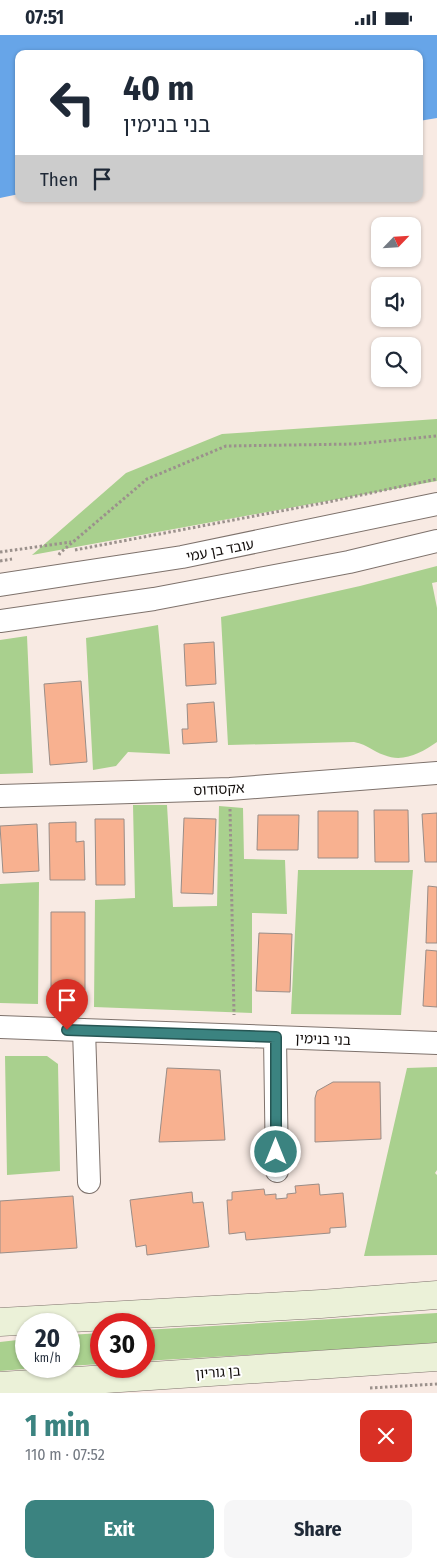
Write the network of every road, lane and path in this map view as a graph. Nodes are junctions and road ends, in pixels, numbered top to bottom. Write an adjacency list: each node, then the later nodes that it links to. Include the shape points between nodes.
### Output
1 (437, 436): 5 (path, via 355,444 226,446 148,479)
2 (437, 479): 7 (path)
3 (437, 504): 11 (street, עובד בן עמי, via 182,557)
4 (437, 541): 13 (street, via 349,562 154,599)
5 (71, 542): 6 (path); 7 (path)
6 (0, 552)
7 (60, 553): 8 (path); 11 (path)
8 (51, 554)
9 (17, 559): 10 (path)
10 (0, 561)
11 (51, 578): 12 (street, עובד בן עמי)
12 (0, 585)
13 (0, 621)
14 (437, 773): 15 (street, אקסודוס)
15 (230, 789): 16 (street, אקסודוס); 19 (path)
16 (0, 796)
17 (0, 1027): 18 (street, בני בנימין)
18 (84, 1030): 19 (street, בני בנימין); 23 (street)
19 (235, 1036): 20 (street, בני בנימין)
20 (276, 1037): 21 (street, בני בנימין); 22 (street)
21 (437, 1043)
22 (277, 1171)
23 (89, 1182)
24 (437, 1295): 25 (main road)
25 (0, 1321)
26 (437, 1357): 27 (main road, בן גוריון)
27 (0, 1386)

